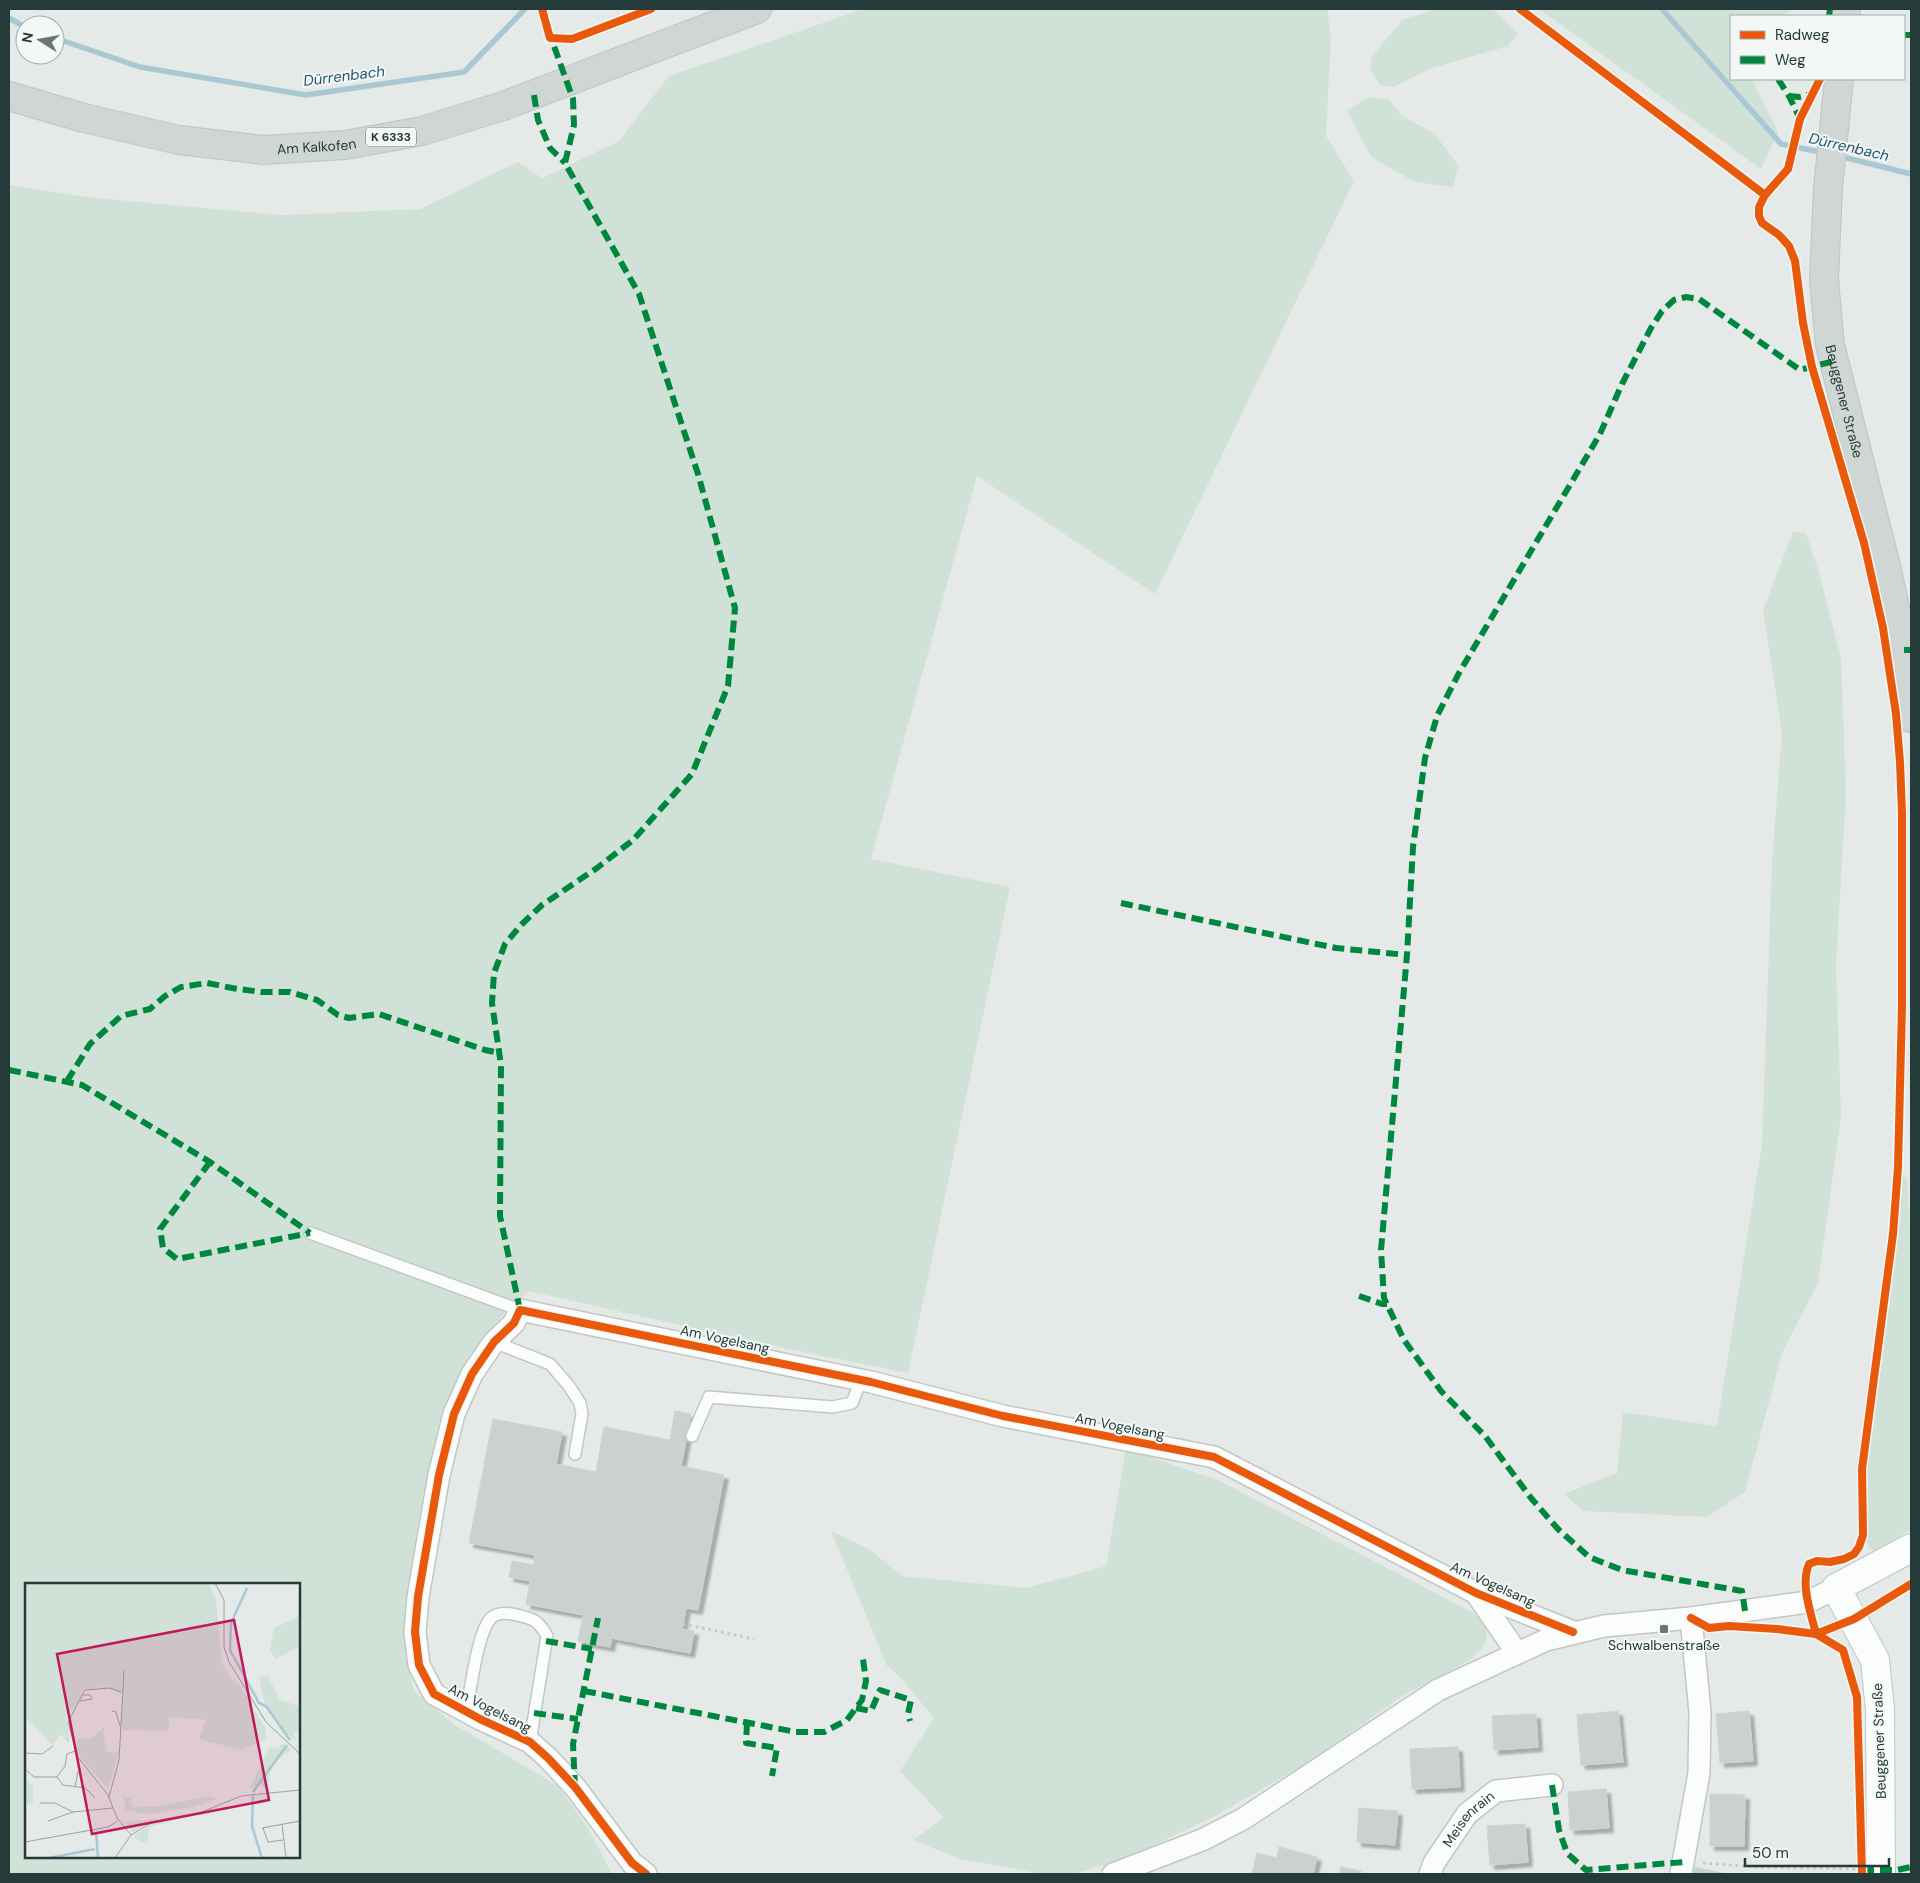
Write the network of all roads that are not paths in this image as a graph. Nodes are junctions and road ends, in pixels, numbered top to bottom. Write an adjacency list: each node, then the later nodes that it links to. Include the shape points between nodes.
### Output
1 (757, 9): 3 (main road, Am Kalkofen / K 6333, via 503,106 422,131 345,145 263,150 180,140 84,118)
2 (1839, 80): 4 (main road, Beuggener Straße, via 1828,188 1824,280 1830,344 1887,570 1904,650)
3 (9, 96)
4 (1911, 718)
5 (310, 1233): 6 (lane)
6 (520, 1310): 7 (street, Am Vogelsang, via 514,1323); 8 (street, Am Vogelsang)
7 (494, 1342): 10 (lane, via 550,1364 569,1386 580,1403 582,1414); 17 (street, Am Vogelsang, via 472,1374 454,1414 439,1475 414,1632 419,1665 434,1694)
8 (861, 1380): 9 (lane, via 852,1403 833,1407 709,1397); 13 (street, Am Vogelsang, via 1003,1416 1214,1457)
9 (692, 1436)
10 (575, 1454)
11 (1911, 1548): 12 (street)
12 (1836, 1588): 14 (street, via 1808,1602); 21 (street, Beuggener Straße, via 1875,1660 1880,1710)
13 (1476, 1593): 15 (street, Am Vogelsang); 16 (street, Am Vogelsang)
14 (1691, 1618): 15 (street); 20 (street, via 1700,1712 1699,1773)
15 (1573, 1632): 16 (street)
16 (1517, 1653): 23 (street, via 1438,1690 1243,1819 1202,1840)
17 (466, 1712): 18 (street, Am Vogelsang); 18 (lane, via 484,1629 493,1617 506,1612 532,1618 547,1636)
18 (530, 1742): 22 (street, Am Vogelsang, via 575,1787 632,1862)
19 (1552, 1785): 24 (street, Meisenrain, via 1496,1791 1467,1814)
20 (1683, 1868)
21 (1871, 1872)
22 (646, 1874)
23 (1114, 1874)
24 (1430, 1874)

